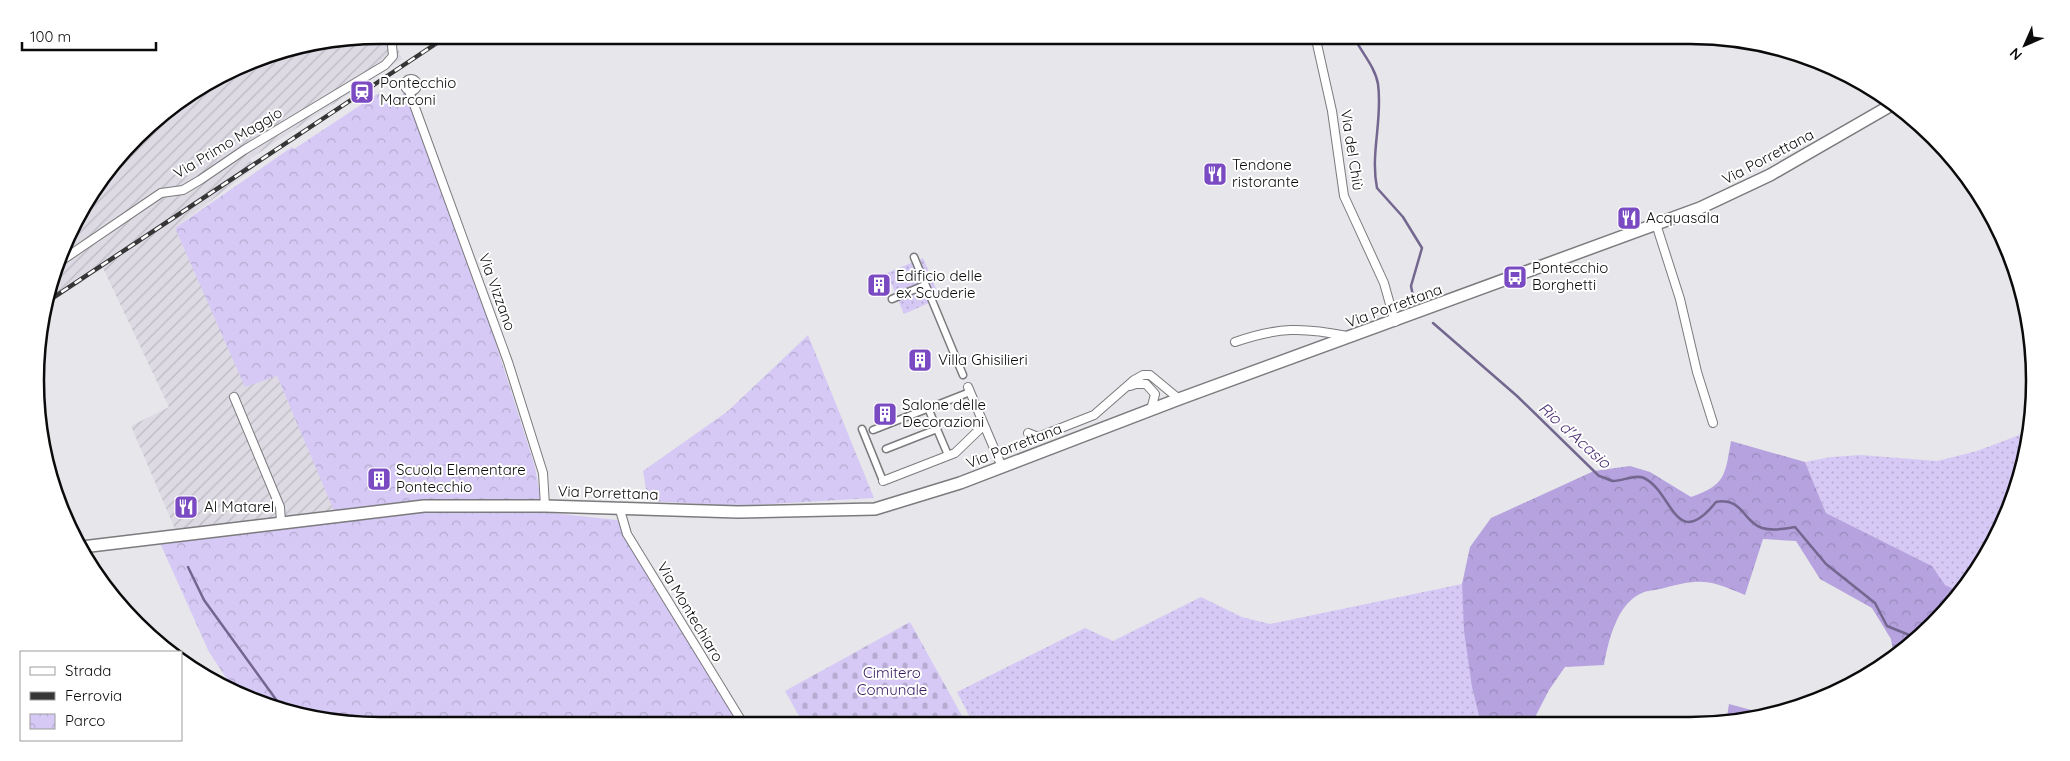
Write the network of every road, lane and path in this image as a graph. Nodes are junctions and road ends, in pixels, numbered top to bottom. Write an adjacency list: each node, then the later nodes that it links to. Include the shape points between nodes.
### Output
1 (392, 44): 6 (street, Via Primo Maggio, via 393,56 385,65 183,190 161,193)
2 (1318, 44): 10 (street, Via del Chiù, via 1332,110 1344,196 1384,283)
3 (411, 90): 30 (street, Via Vizzano, via 412,101 508,362 543,473)
4 (1887, 108): 5 (main road, Via Porrettana, via 1764,178 1700,208)
5 (1656, 224): 10 (main road, Via Porrettana); 22 (street, via 1680,299)
6 (67, 257)
7 (914, 257): 8 (street)
8 (925, 285): 9 (street); 13 (street)
9 (892, 299)
10 (1395, 322): 11 (main road, Via Porrettana)
11 (1351, 337): 12 (street, via 1298,329 1273,331); 18 (main road, Via Porrettana)
12 (1235, 342)
13 (963, 375)
14 (969, 389): 20 (street); 23 (street)
15 (1121, 390): 16 (street, via 1146,384); 18 (street, via 1143,375 1150,375); 25 (street, via 1094,414 1038,437)
16 (1155, 394): 19 (street); 21 (street)
17 (234, 397): 32 (street, via 280,508)
18 (1179, 399): 19 (main road, Via Porrettana)
19 (1163, 406): 21 (main road, Via Porrettana)
20 (928, 408): 24 (street); 29 (street, via 867,431)
21 (1151, 410): 28 (main road, Via Porrettana)
22 (1713, 424)
23 (984, 425): 27 (street); 28 (street)
24 (937, 429): 26 (street); 27 (street)
25 (1028, 433)
26 (886, 449)
27 (948, 456): 29 (street)
28 (1002, 467): 31 (main road, Via Porrettana, via 875,509)
29 (883, 481)
30 (546, 506): 31 (main road, Via Porrettana); 32 (main road, Via Porrettana, via 424,506)
31 (620, 510): 34 (street, Via Montechiaro, via 627,534)
32 (281, 522): 33 (main road, Via Porrettana)
33 (88, 546)
34 (739, 717)

